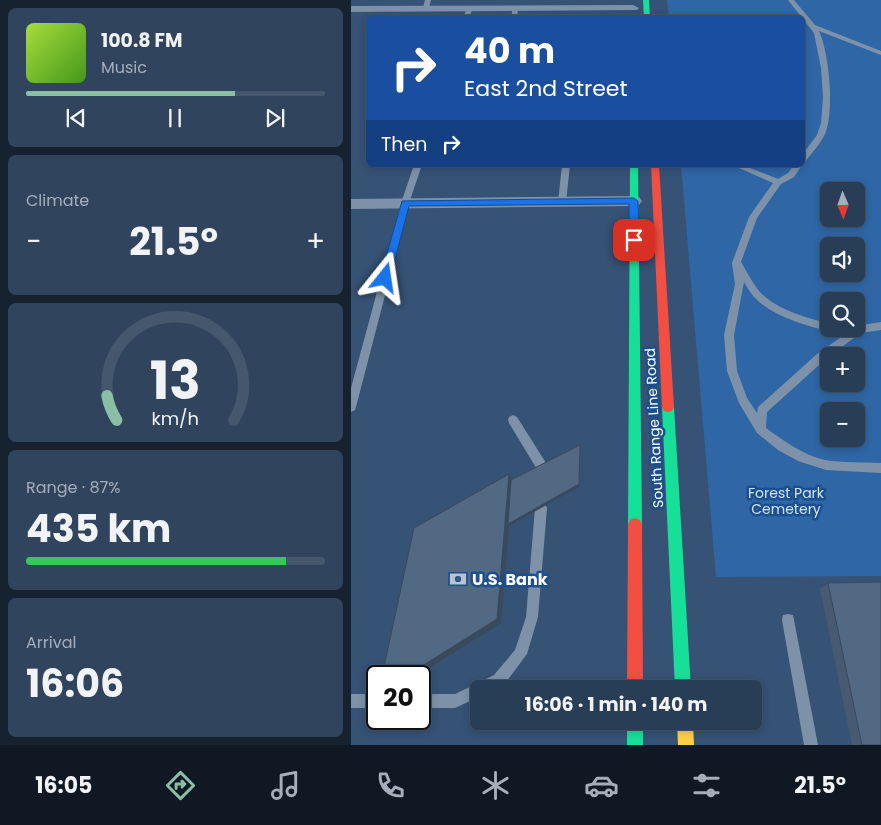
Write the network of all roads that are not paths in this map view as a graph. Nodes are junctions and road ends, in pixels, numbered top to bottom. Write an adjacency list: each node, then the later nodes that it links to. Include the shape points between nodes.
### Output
1 (646, 0): 8 (main road)
2 (791, 0): 9 (lane)
3 (427, 4): 4 (street); 6 (street)
4 (351, 9)
5 (633, 9): 7 (street)
6 (468, 13): 7 (street)
7 (515, 13)
8 (647, 15)
9 (801, 15)
10 (805, 19): 11 (lane)
11 (812, 26): 12 (lane); 13 (lane, via 817,33 823,62 827,115 822,132)
12 (881, 53)
13 (805, 156)
14 (417, 167): 23 (lane)
15 (566, 167): 22 (lane)
16 (634, 167): 21 (main road, South Range Line Road)
17 (655, 167): 39 (main road, South Range Line Road)
18 (741, 167): 20 (lane)
19 (797, 167): 20 (lane)
20 (778, 182): 25 (lane, via 753,218)
21 (634, 201): 22 (street); 38 (main road, South Range Line Road)
22 (562, 202): 23 (street)
23 (405, 203): 24 (street); 30 (lane)
24 (351, 204)
25 (737, 263): 26 (lane, via 758,296 802,321); 32 (lane, via 740,284 729,335 732,371 743,400)
26 (820, 325)
27 (881, 326): 28 (lane)
28 (865, 329)
29 (849, 337): 32 (lane, via 820,357 762,410)
30 (351, 407)
31 (513, 420): 33 (lane)
32 (761, 430): 34 (lane, via 802,457 826,465)
33 (542, 467)
34 (881, 468)
35 (541, 508): 37 (lane, via 532,617 520,654)
36 (788, 620): 48 (lane)
37 (499, 680)
38 (635, 680)
39 (683, 680)
40 (470, 694): 43 (lane, via 455,701)
41 (351, 701): 42 (lane)
42 (366, 701)
43 (431, 701)
44 (635, 730): 46 (main road)
45 (685, 730): 47 (main road)
46 (635, 745)
47 (686, 745)
48 (811, 745)

